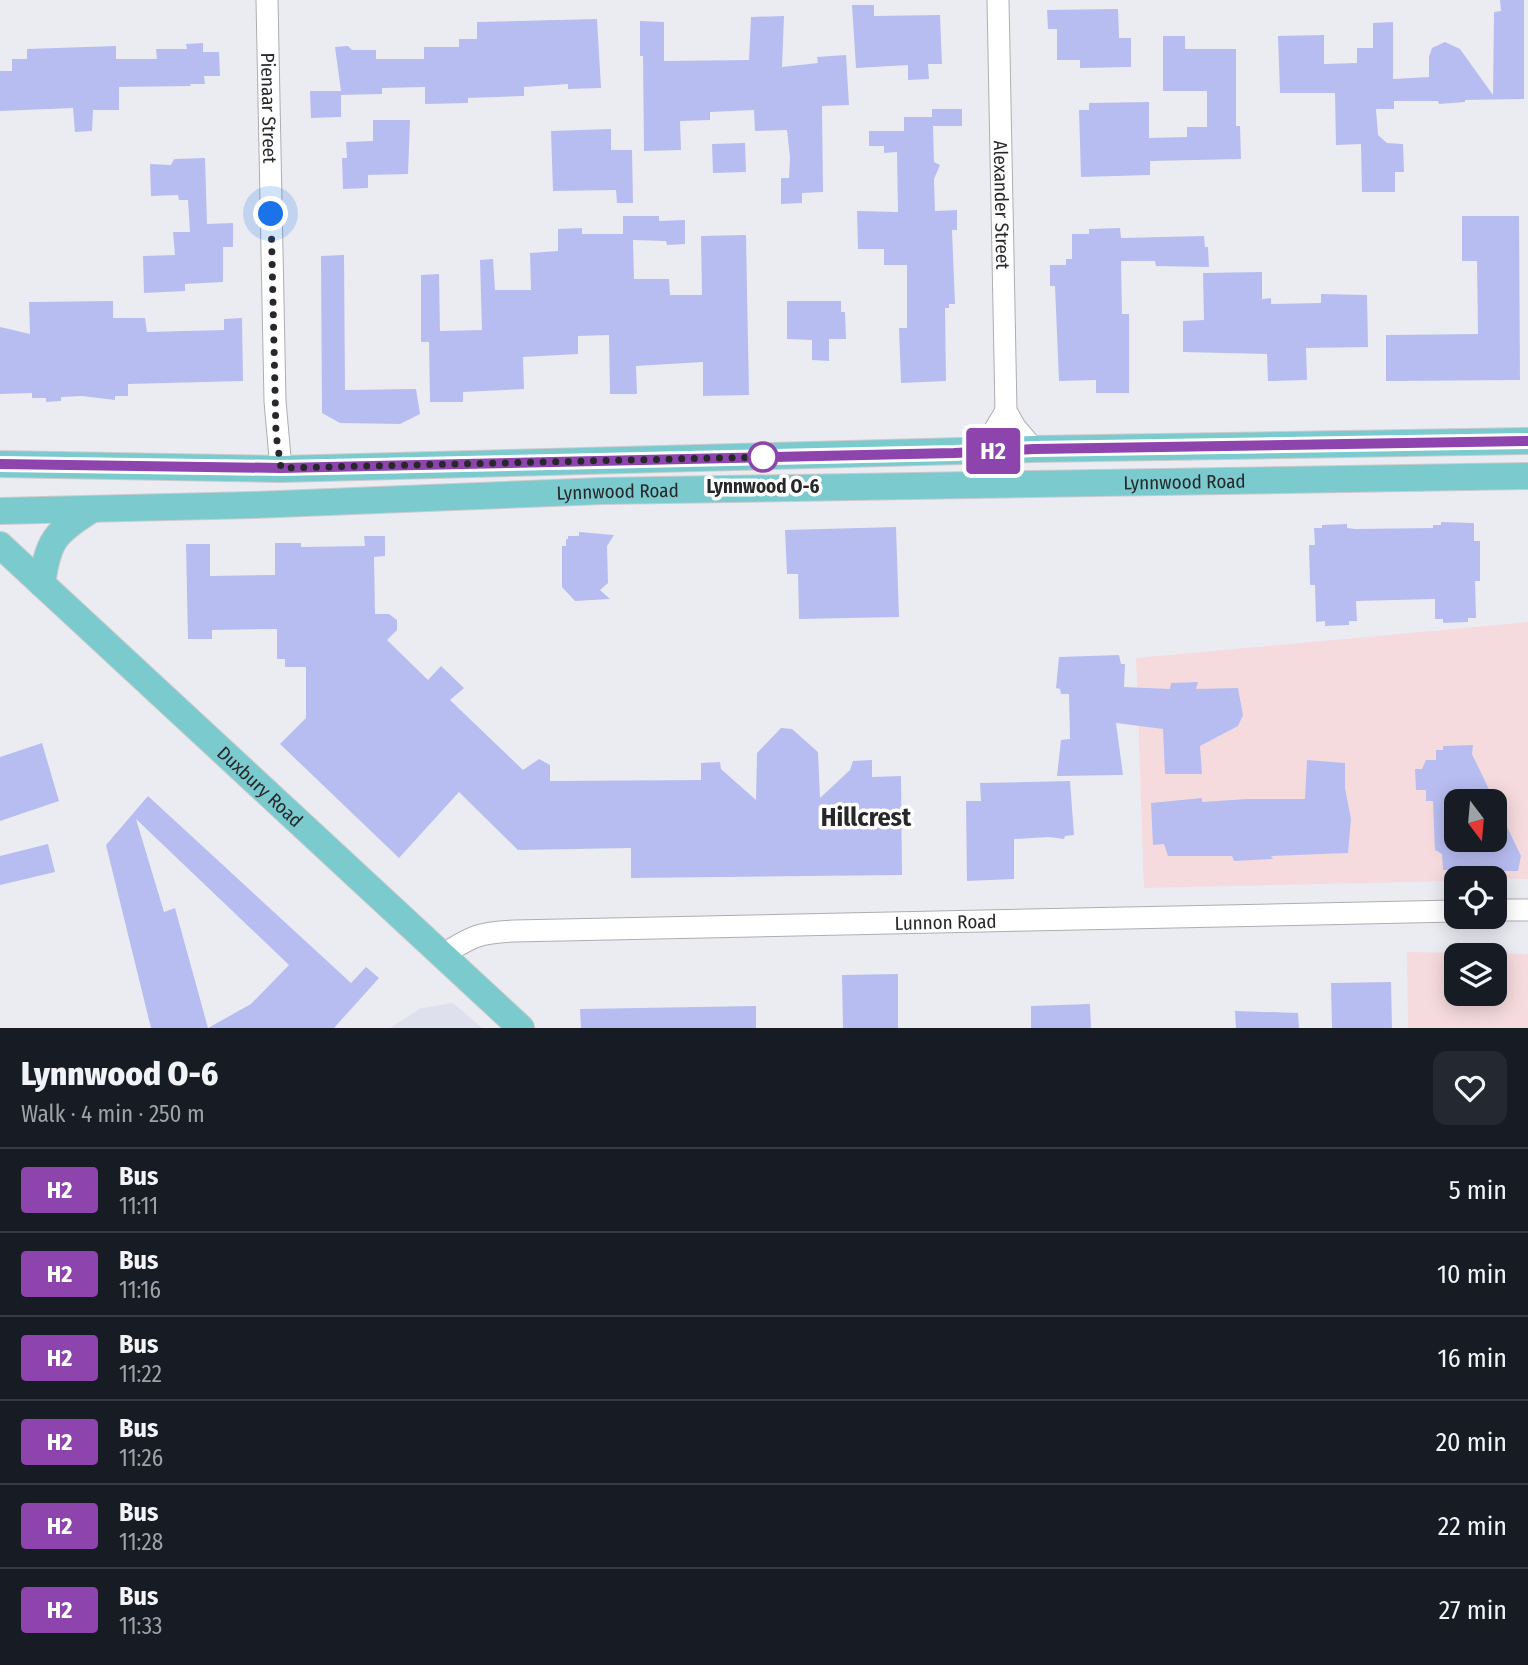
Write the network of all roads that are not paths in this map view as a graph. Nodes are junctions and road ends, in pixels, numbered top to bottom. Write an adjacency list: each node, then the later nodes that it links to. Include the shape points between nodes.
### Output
1 (267, 0): 8 (street, Pienaar Street, via 275,401)
2 (998, 0): 3 (street, Alexander Street)
3 (1006, 411): 5 (street); 6 (street)
4 (1528, 442): 5 (main road, Lynnwood Road)
5 (1034, 449): 6 (main road, Lynnwood Road)
6 (977, 451): 8 (main road, Lynnwood Road)
7 (0, 464): 8 (main road, Lynnwood Road)
8 (281, 468): 10 (main road, via 288,485 329,490)
9 (1528, 476): 10 (main road, Lynnwood Road, via 602,491)
10 (347, 500): 11 (main road, Lynnwood Road)
11 (93, 509): 12 (main road, Lynnwood Road); 14 (main road, via 54,539)
12 (0, 512)
13 (0, 545): 14 (main road, Duxbury Road)
14 (42, 584): 18 (main road, Duxbury Road)
15 (1528, 910): 17 (street)
16 (1444, 911): 18 (street, Lunnon Road, via 504,931 485,932)
17 (1507, 911)
18 (442, 955): 19 (main road, Duxbury Road)
19 (521, 1028)

